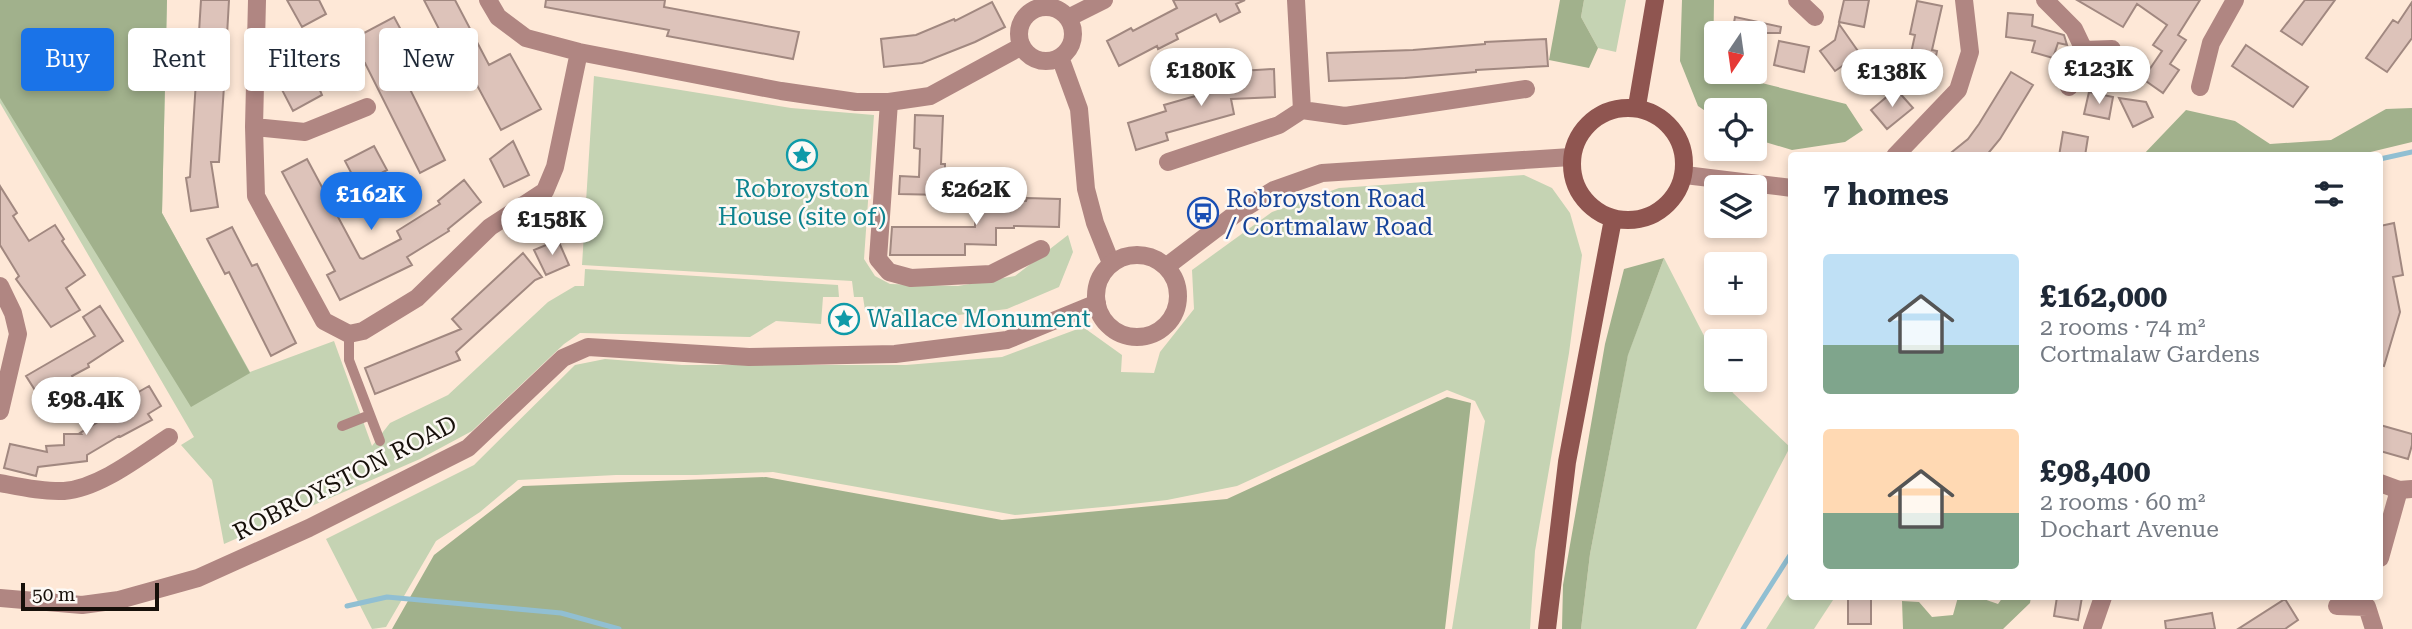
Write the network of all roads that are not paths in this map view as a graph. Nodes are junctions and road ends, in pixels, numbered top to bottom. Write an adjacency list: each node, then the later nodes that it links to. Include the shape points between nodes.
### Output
1 (257, 0): 25 (street)
2 (488, 0): 16 (street, via 498,17 526,38)
3 (1104, 0): 12 (street)
4 (1296, 0): 24 (street)
5 (1655, 0): 22 (main road)
6 (1797, 0): 11 (street)
7 (1964, 0): 26 (street, via 1970,52 1958,90)
8 (2045, 0): 15 (street, via 2074,29)
9 (2235, 0): 19 (street, via 2211,43)
10 (1031, 5): 12 (street, via 1056,9); 13 (street, via 1022,22)
11 (1815, 17)
12 (1068, 18): 17 (street, via 1071,43)
13 (1022, 46): 17 (street, via 1034,58); 21 (street, via 930,96)
14 (2112, 49): 15 (street)
15 (2084, 50): 18 (street)
16 (579, 52): 21 (street, via 780,91); 37 (street, via 555,167 545,191 490,227 418,298 363,331)
17 (1060, 57): 33 (street, via 1079,109 1086,189)
18 (2069, 87)
19 (2200, 87)
20 (1526, 89): 24 (street, via 1345,116)
21 (889, 102): 32 (street, via 878,259 889,272 911,278 991,274)
22 (1637, 106): 27 (main road, via 1609,109 1582,130); 29 (main road, via 1662,117 1683,144)
23 (367, 107): 25 (street, via 305,132)
24 (1303, 110): 28 (street, via 1279,125)
25 (254, 127): 37 (street, via 256,197 324,321)
26 (1899, 152)
27 (1571, 157): 31 (main road, via 1577,190 1595,211); 34 (street, via 1322,173 1274,190)
28 (1168, 162)
29 (1685, 175): 30 (street); 31 (main road, via 1673,201 1642,220)
30 (1788, 188)
31 (1612, 219): 51 (main road, via 1567,462)
32 (1041, 248)
33 (1111, 263): 34 (street, via 1129,254 1145,255); 36 (street, via 1096,285)
34 (1167, 266): 36 (street, via 1177,285 1175,312 1169,323 1148,337 1115,332 1106,325)
35 (0, 286): 38 (street, via 18,334)
36 (1097, 303): 47 (street, ROBROYSTON ROAD, via 1007,340 895,354 748,356 588,347 562,358 468,448 198,578 120,600 82,605)
37 (349, 334): 39 (lane, via 349,360)
38 (0, 411)
39 (370, 415): 40 (lane); 42 (lane)
40 (342, 426)
41 (169, 437): 43 (street, via 103,479 66,491)
42 (380, 441)
43 (0, 483)
44 (2383, 484): 45 (street)
45 (2406, 489): 46 (street)
46 (2383, 550)
47 (0, 598)
48 (2102, 600): 52 (street)
49 (2368, 602): 50 (street); 53 (street)
50 (2337, 606)
51 (1547, 629)
52 (2092, 629)
53 (2374, 629)

